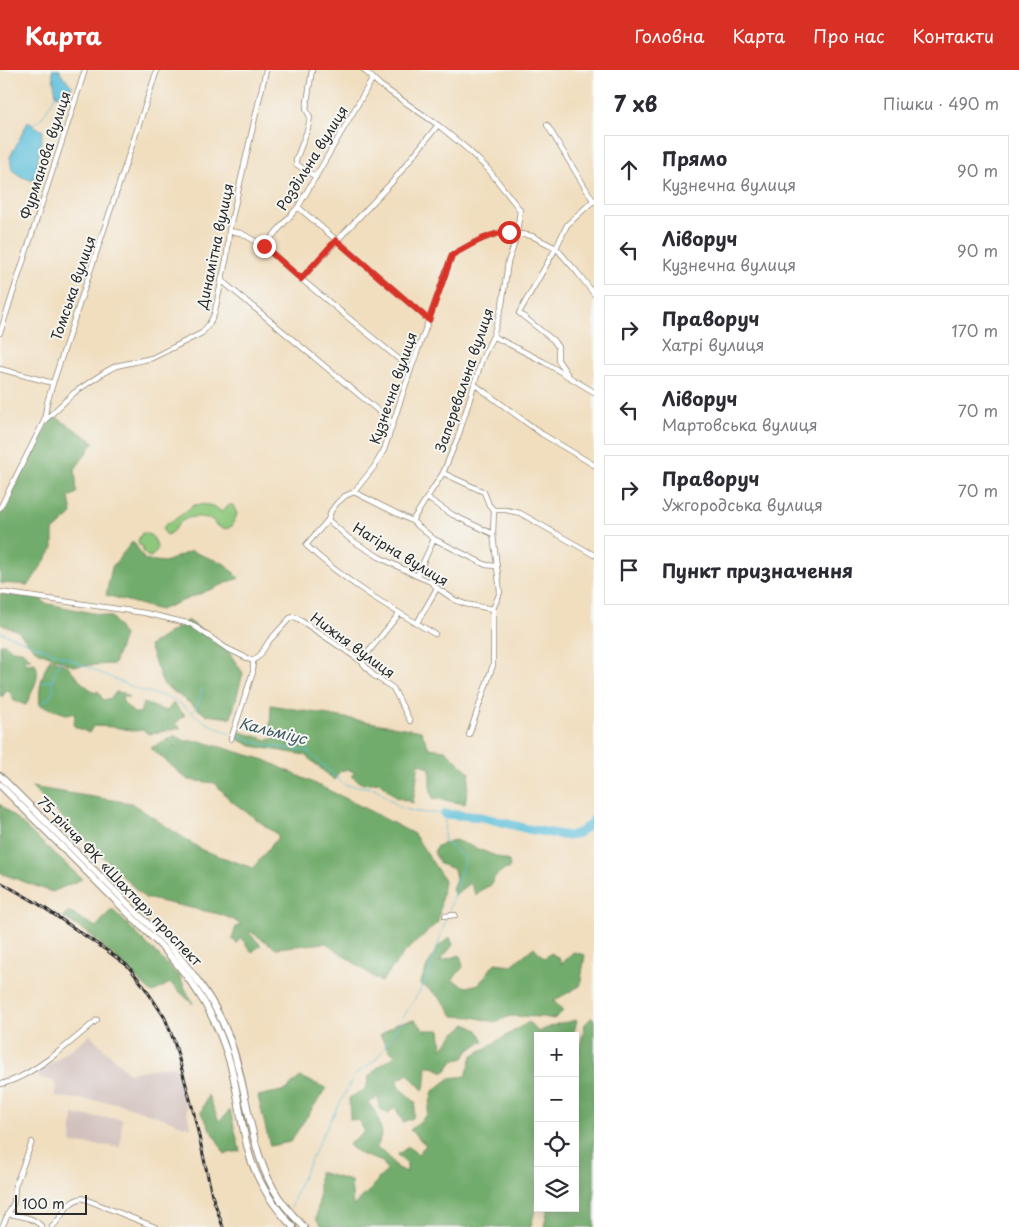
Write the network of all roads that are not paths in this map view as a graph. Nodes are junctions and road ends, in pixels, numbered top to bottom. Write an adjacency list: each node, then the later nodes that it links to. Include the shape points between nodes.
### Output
1 (85, 70): 21 (street, Фурманова вулиця)
2 (158, 70): 26 (street, Томська вулиця)
3 (266, 70): 12 (street, Динамітна вулиця)
4 (312, 70): 9 (street, via 306,108 310,117 296,164)
5 (364, 70): 6 (street, Заперевальна вулиця)
6 (373, 78): 7 (street, Заперевальна вулиця); 9 (street, Роздільна вулиця)
7 (438, 125): 13 (street, Заперевальна вулиця, via 488,169 520,210); 14 (street, via 393,180)
8 (547, 125): 10 (street)
9 (316, 177): 11 (street, Роздільна вулиця)
10 (594, 201): 16 (street, via 567,225)
11 (298, 207): 14 (street); 15 (street, Роздільна вулиця)
12 (229, 231): 15 (street, via 241,233); 18 (street, Динамітна вулиця)
13 (517, 234): 16 (street, Кузнечна вулиця, via 532,236); 20 (street, Кузнечна вулиця, via 501,232 491,235 452,255); 22 (street, Заперевальна вулиця)
14 (336, 240): 17 (street); 20 (street)
15 (264, 246): 17 (street)
16 (556, 248): 19 (street); 25 (street, via 519,313 553,340 558,347 558,360)
17 (301, 279): 24 (street)
18 (221, 280): 29 (street, Динамітна вулиця, via 214,315 202,333 152,358 116,366 105,372 75,392); 30 (street)
19 (594, 294)
20 (429, 320): 24 (street, Кузнечна вулиця)
21 (0, 333)
22 (493, 336): 25 (street); 27 (street, Заперевальна вулиця)
23 (0, 369): 26 (street)
24 (411, 369): 30 (street, Кузнечна вулиця)
25 (570, 378): 28 (street)
26 (53, 383): 29 (street, Томська вулиця)
27 (474, 384): 31 (street, via 542,434); 32 (street, Заперевальна вулиця)
28 (594, 392)
29 (44, 421): 35 (street, Томська вулиця)
30 (393, 423): 33 (street, Кузнечна вулиця, via 384,450)
31 (594, 465)
32 (443, 473): 34 (street, Заперевальна вулиця); 36 (street, via 484,492)
33 (354, 492): 37 (street, Кузнечна вулиця, via 337,503); 38 (street)
34 (427, 498): 38 (street, Заперевальна вулиця); 39 (street)
35 (0, 508)
36 (494, 510): 39 (street); 41 (street, via 520,513)
37 (328, 520): 43 (street, Нагірна вулиця, via 350,538); 47 (street, Кузнечна вулиця, via 306,545)
38 (412, 521): 40 (street)
39 (493, 534): 42 (street)
40 (434, 539): 42 (street, via 486,565); 43 (street)
41 (594, 554)
42 (496, 566): 46 (street, via 500,592)
43 (417, 576): 44 (street, Нагірна вулиця)
44 (438, 588): 46 (street, Нагірна вулиця, via 460,602); 48 (street)
45 (0, 592): 50 (street, via 145,613 191,624 226,648)
46 (493, 609): 53 (street, via 493,665)
47 (399, 614): 48 (street); 51 (street)
48 (417, 623): 49 (street)
49 (435, 634)
50 (253, 661): 51 (street, Нижня вулиця, via 294,617); 54 (street, via 253,672)
51 (361, 661): 52 (street, Нижня вулиця, via 373,675 393,688)
52 (410, 721)
53 (469, 735)
54 (231, 739)
55 (0, 776): 68 (main road, 75-річчя ФК «Шахтар» проспект, via 170,946 203,988 228,1034 265,1172 274,1190)
56 (0, 786): 67 (main road, 75-річчя ФК «Шахтар» проспект, via 164,949 194,986 209,1010 230,1064 251,1159 275,1206)
57 (455, 915): 58 (street)
58 (445, 916)
59 (97, 1020): 60 (street, via 54,1056 8,1083)
60 (0, 1084)
61 (32, 1142): 62 (street)
62 (8, 1214): 63 (street); 64 (street, via 34,1220)
63 (2, 1227)
64 (42, 1227)
65 (52, 1227): 66 (street, via 67,1206 82,1198)
66 (155, 1227)
67 (293, 1227)
68 (304, 1227)

